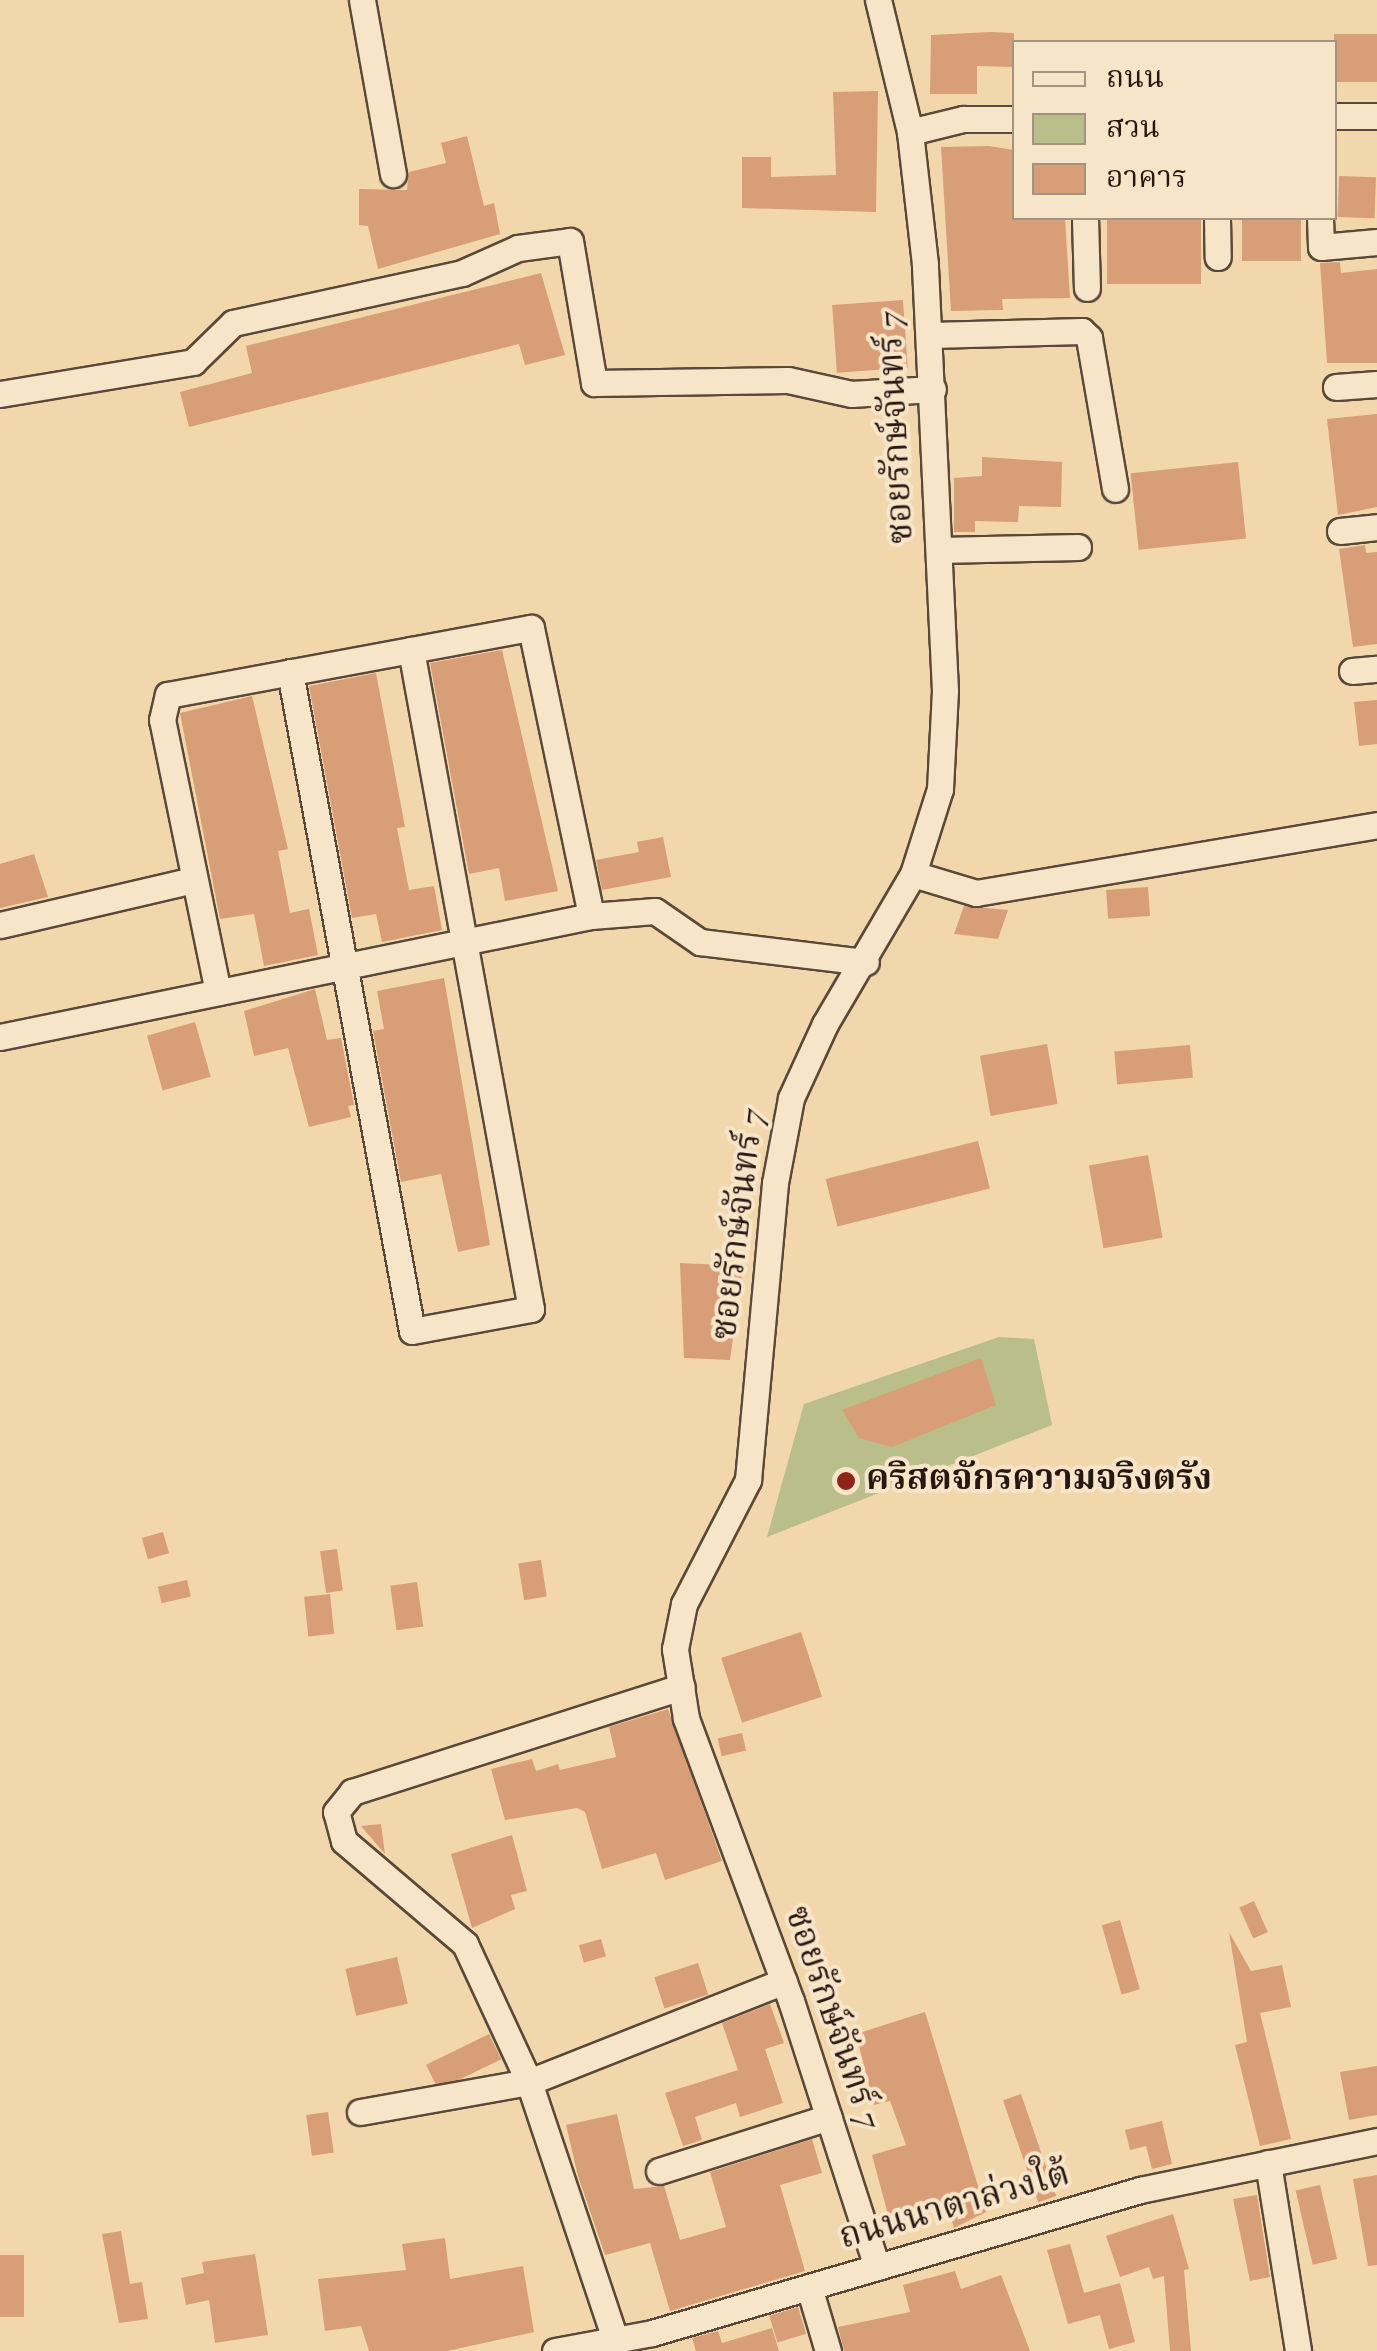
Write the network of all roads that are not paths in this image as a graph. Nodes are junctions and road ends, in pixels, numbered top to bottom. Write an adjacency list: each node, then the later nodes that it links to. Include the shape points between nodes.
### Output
1 (362, 0): 7 (street)
2 (878, 0): 6 (street, ซอยรักษ์จันทร์ 7)
3 (1337, 116): 4 (street)
4 (1377, 116)
5 (1012, 119): 6 (street, via 964,119)
6 (910, 132): 14 (street, ซอยรักษ์จันทร์ 7)
7 (393, 174)
8 (1085, 220): 13 (street)
9 (1216, 220): 12 (street)
10 (1320, 220): 11 (street, via 1321,248)
11 (1377, 242)
12 (1218, 257)
13 (1087, 288)
14 (930, 336): 17 (street, ซอยรักษ์จันทร์ 7); 19 (street, via 1082,331 1089,338)
15 (1377, 384): 16 (street)
16 (1336, 388)
17 (933, 389): 18 (street, via 852,394 788,380 594,383 570,241 518,248 462,273 233,322 194,362); 23 (street, ซอยรักษ์จันทร์ 7)
18 (0, 394)
19 (1115, 489)
20 (1377, 528): 21 (street)
21 (1340, 531)
22 (1078, 547): 23 (street)
23 (939, 550): 27 (street, ซอยรักษ์จันทร์ 7, via 945,691 940,789)
24 (411, 650): 25 (street); 29 (street, via 531,628); 31 (street)
25 (290, 672): 28 (street, via 168,695 161,707); 33 (street)
26 (1377, 825): 27 (street, via 976,893)
27 (912, 874): 32 (street, ซอยรักษ์จันทร์ 7)
28 (193, 880): 30 (street); 34 (street)
29 (591, 916): 31 (street); 32 (street, via 655,911 700,942)
30 (0, 926)
31 (464, 939): 33 (street); 33 (street, via 531,1309 412,1331)
32 (866, 962): 36 (street, ซอยรักษ์จันทร์ 7, via 825,1024 791,1098 775,1183 748,1480 684,1604 675,1649)
33 (343, 963): 34 (street)
34 (218, 992): 35 (street)
35 (0, 1037)
36 (682, 1687): 37 (street, ซอยรักษ์จันทร์ 7, via 686,1718); 38 (street, via 352,1792 336,1812 344,1841 466,1944)
37 (784, 1981): 38 (street); 40 (street, ซอยรักษ์จันทร์ 7)
38 (529, 2082): 39 (street); 46 (street)
39 (360, 2112)
40 (829, 2117): 43 (street); 44 (street, ซอยรักษ์จันทร์ 7)
41 (1377, 2141): 42 (street, ถนนนาตาล่วงใต้)
42 (1268, 2163): 44 (street, ถนนนาตาล่วงใต้, via 1140,2190); 50 (street)
43 (659, 2172)
44 (877, 2268): 45 (street, ถนนนาตาล่วงใต้)
45 (809, 2286): 47 (street, ถนนนาตาล่วงใต้); 49 (street)
46 (616, 2342): 47 (street, ถนนนาตาล่วงใต้); 48 (street, ถนนนาตาล่วงใต้)
47 (653, 2342)
48 (555, 2351)
49 (828, 2351)
50 (1298, 2351)

